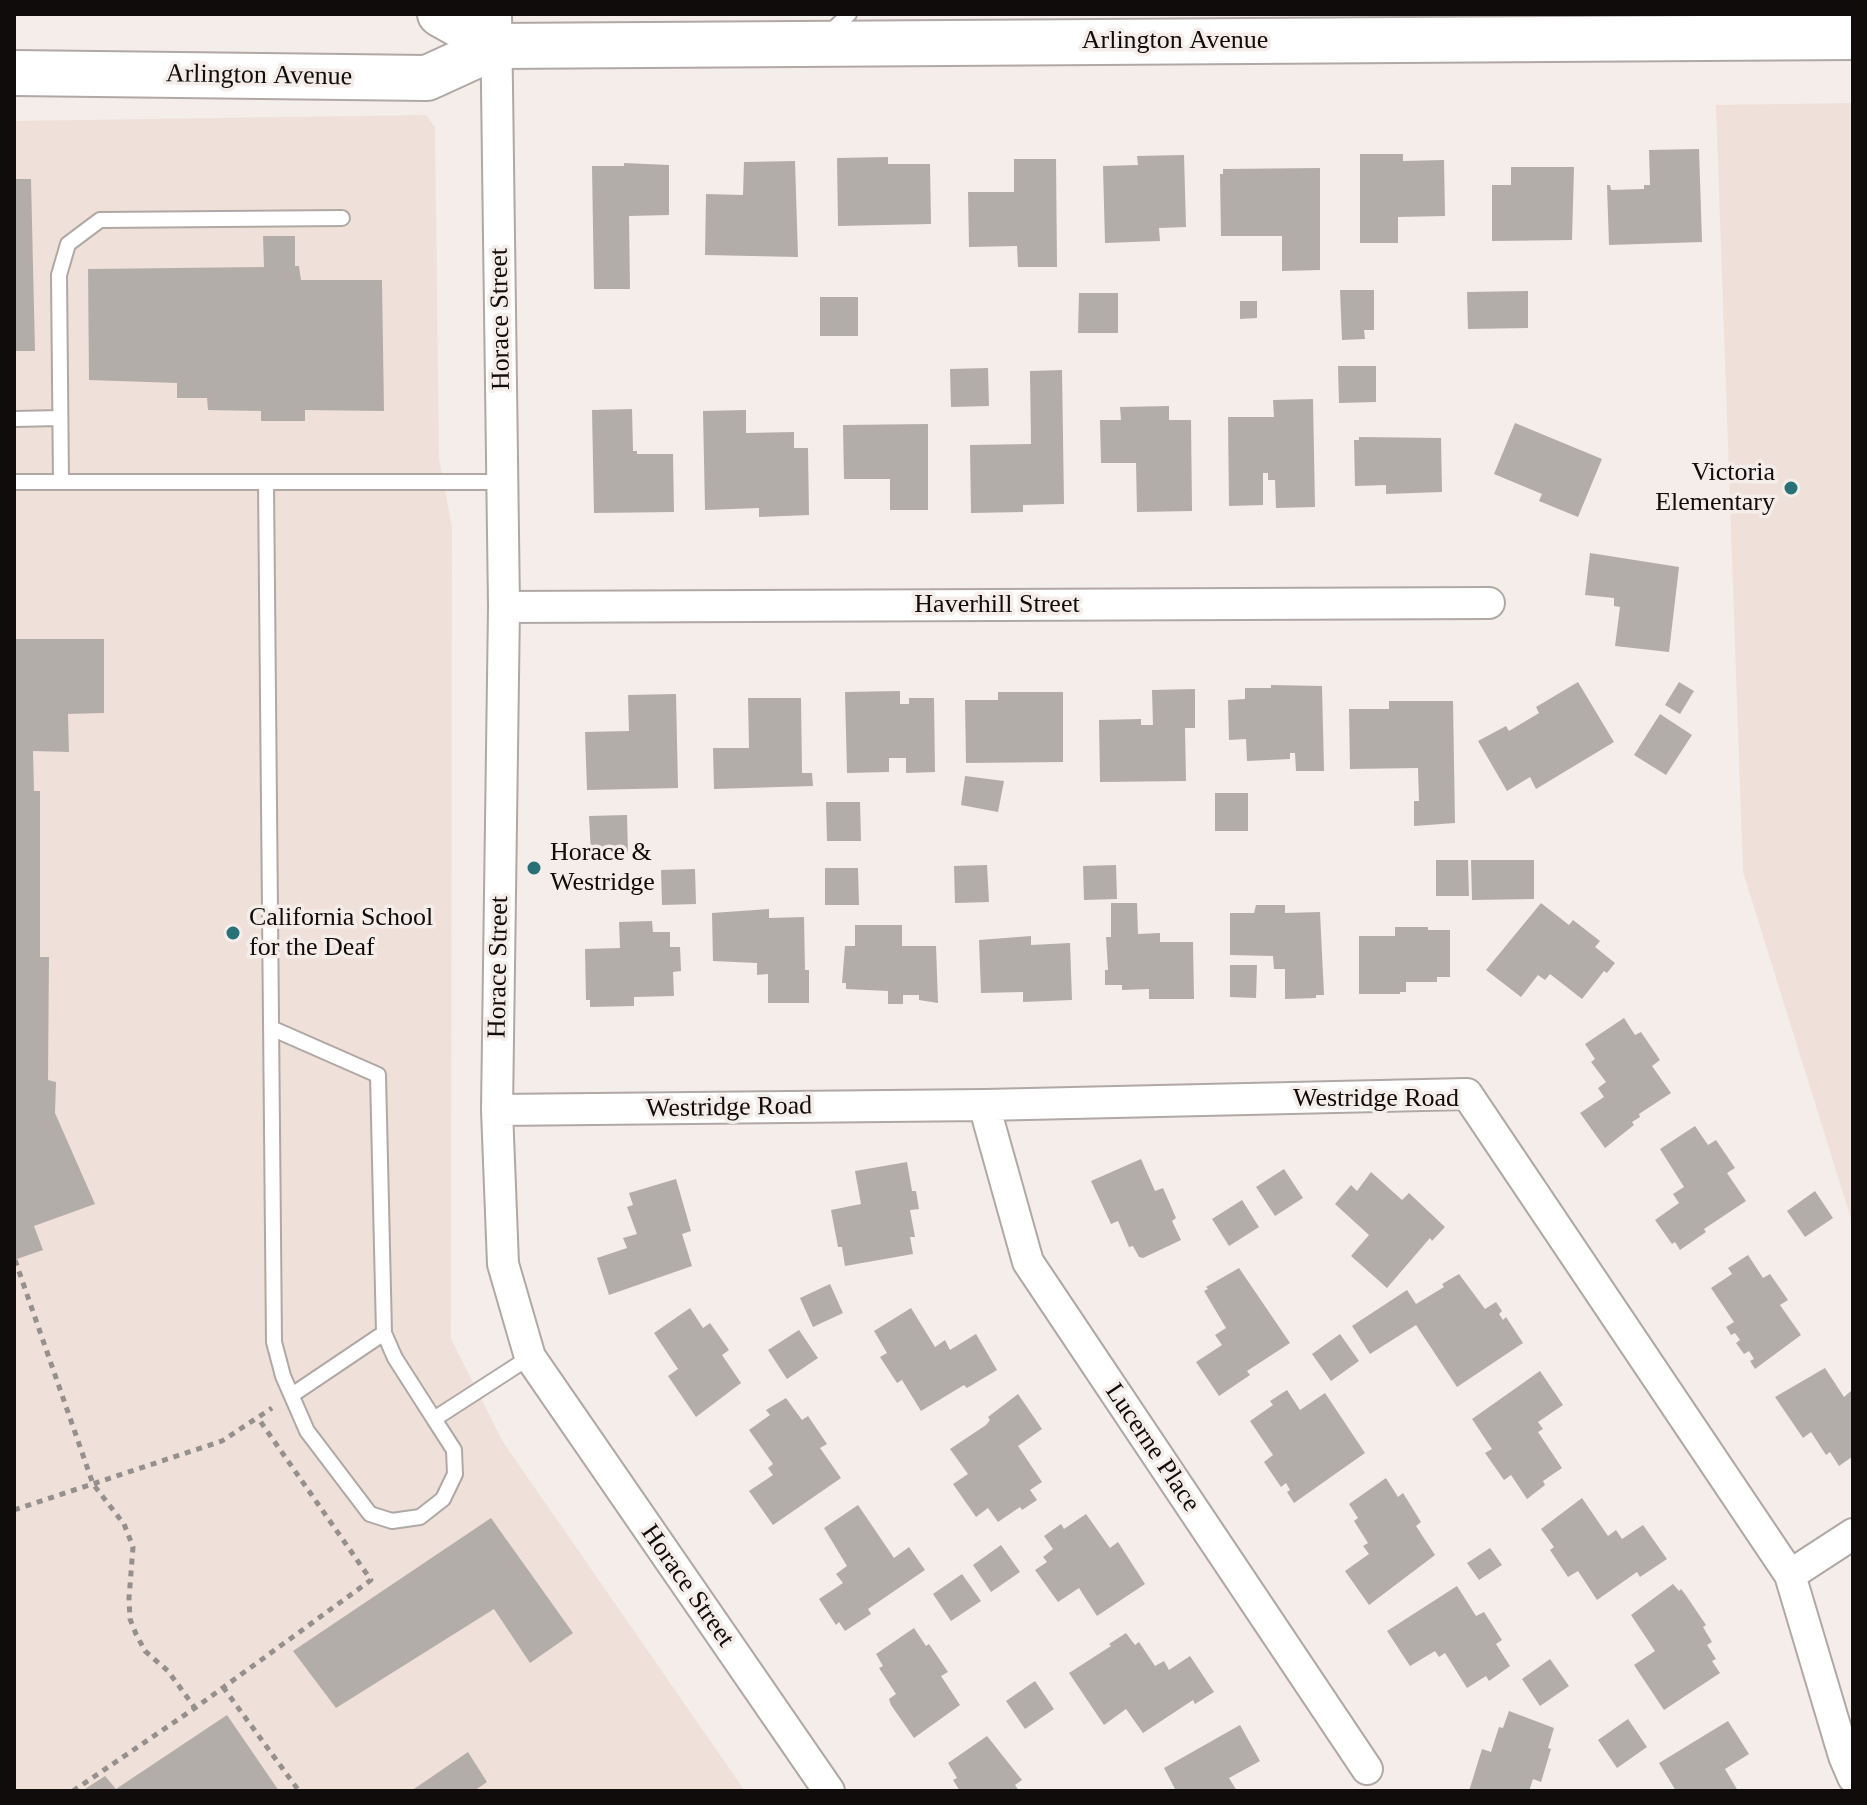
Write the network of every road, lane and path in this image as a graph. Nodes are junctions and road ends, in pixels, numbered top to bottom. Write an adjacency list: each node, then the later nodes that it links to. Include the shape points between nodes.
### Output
1 (440, 14): 3 (main road, Arlington Avenue)
2 (849, 14): 5 (lane)
3 (497, 30): 5 (main road, Arlington Avenue); 6 (main road, Arlington Avenue, via 427,78); 13 (street, Horace Street)
4 (1853, 37): 5 (main road, Arlington Avenue)
5 (817, 44)
6 (14, 73)
7 (342, 218): 8 (lane, via 100,220 68,244 59,275)
8 (60, 418): 9 (lane); 11 (lane)
9 (14, 419)
10 (14, 482): 11 (lane)
11 (61, 482): 12 (lane)
12 (266, 482): 13 (lane); 16 (lane)
13 (503, 482): 15 (street, Horace Street)
14 (1489, 603): 15 (street, Haverhill Street)
15 (504, 607): 18 (street, Horace Street)
16 (271, 1028): 20 (lane, via 378,1075); 22 (lane, via 274,1342)
17 (984, 1105): 18 (street, Westridge Road); 28 (street, Westridge Road, via 1467,1094); 31 (street, Lucerne Place, via 1028,1262)
18 (497, 1110): 21 (street, Horace Street, via 503,1264)
19 (15, 1260): 25 (path)
20 (384, 1333): 22 (lane); 24 (lane)
21 (530, 1357): 24 (lane); 35 (street, Horace Street)
22 (292, 1395): 23 (path); 24 (lane, via 307,1431 370,1514 392,1521 420,1517 443,1499 455,1474 454,1450)
23 (258, 1418): 25 (path, via 222,1441); 29 (path, via 371,1580)
24 (434, 1419)
25 (93, 1484): 26 (path); 30 (path, via 124,1524 133,1547 129,1598 136,1634)
26 (14, 1510)
27 (1853, 1534): 28 (street)
28 (1790, 1575): 32 (street, Westridge Road)
29 (223, 1687): 30 (path); 34 (path)
30 (195, 1708): 33 (path)
31 (1367, 1769)
32 (1853, 1777)
33 (73, 1791)
34 (299, 1791)
35 (829, 1791)

